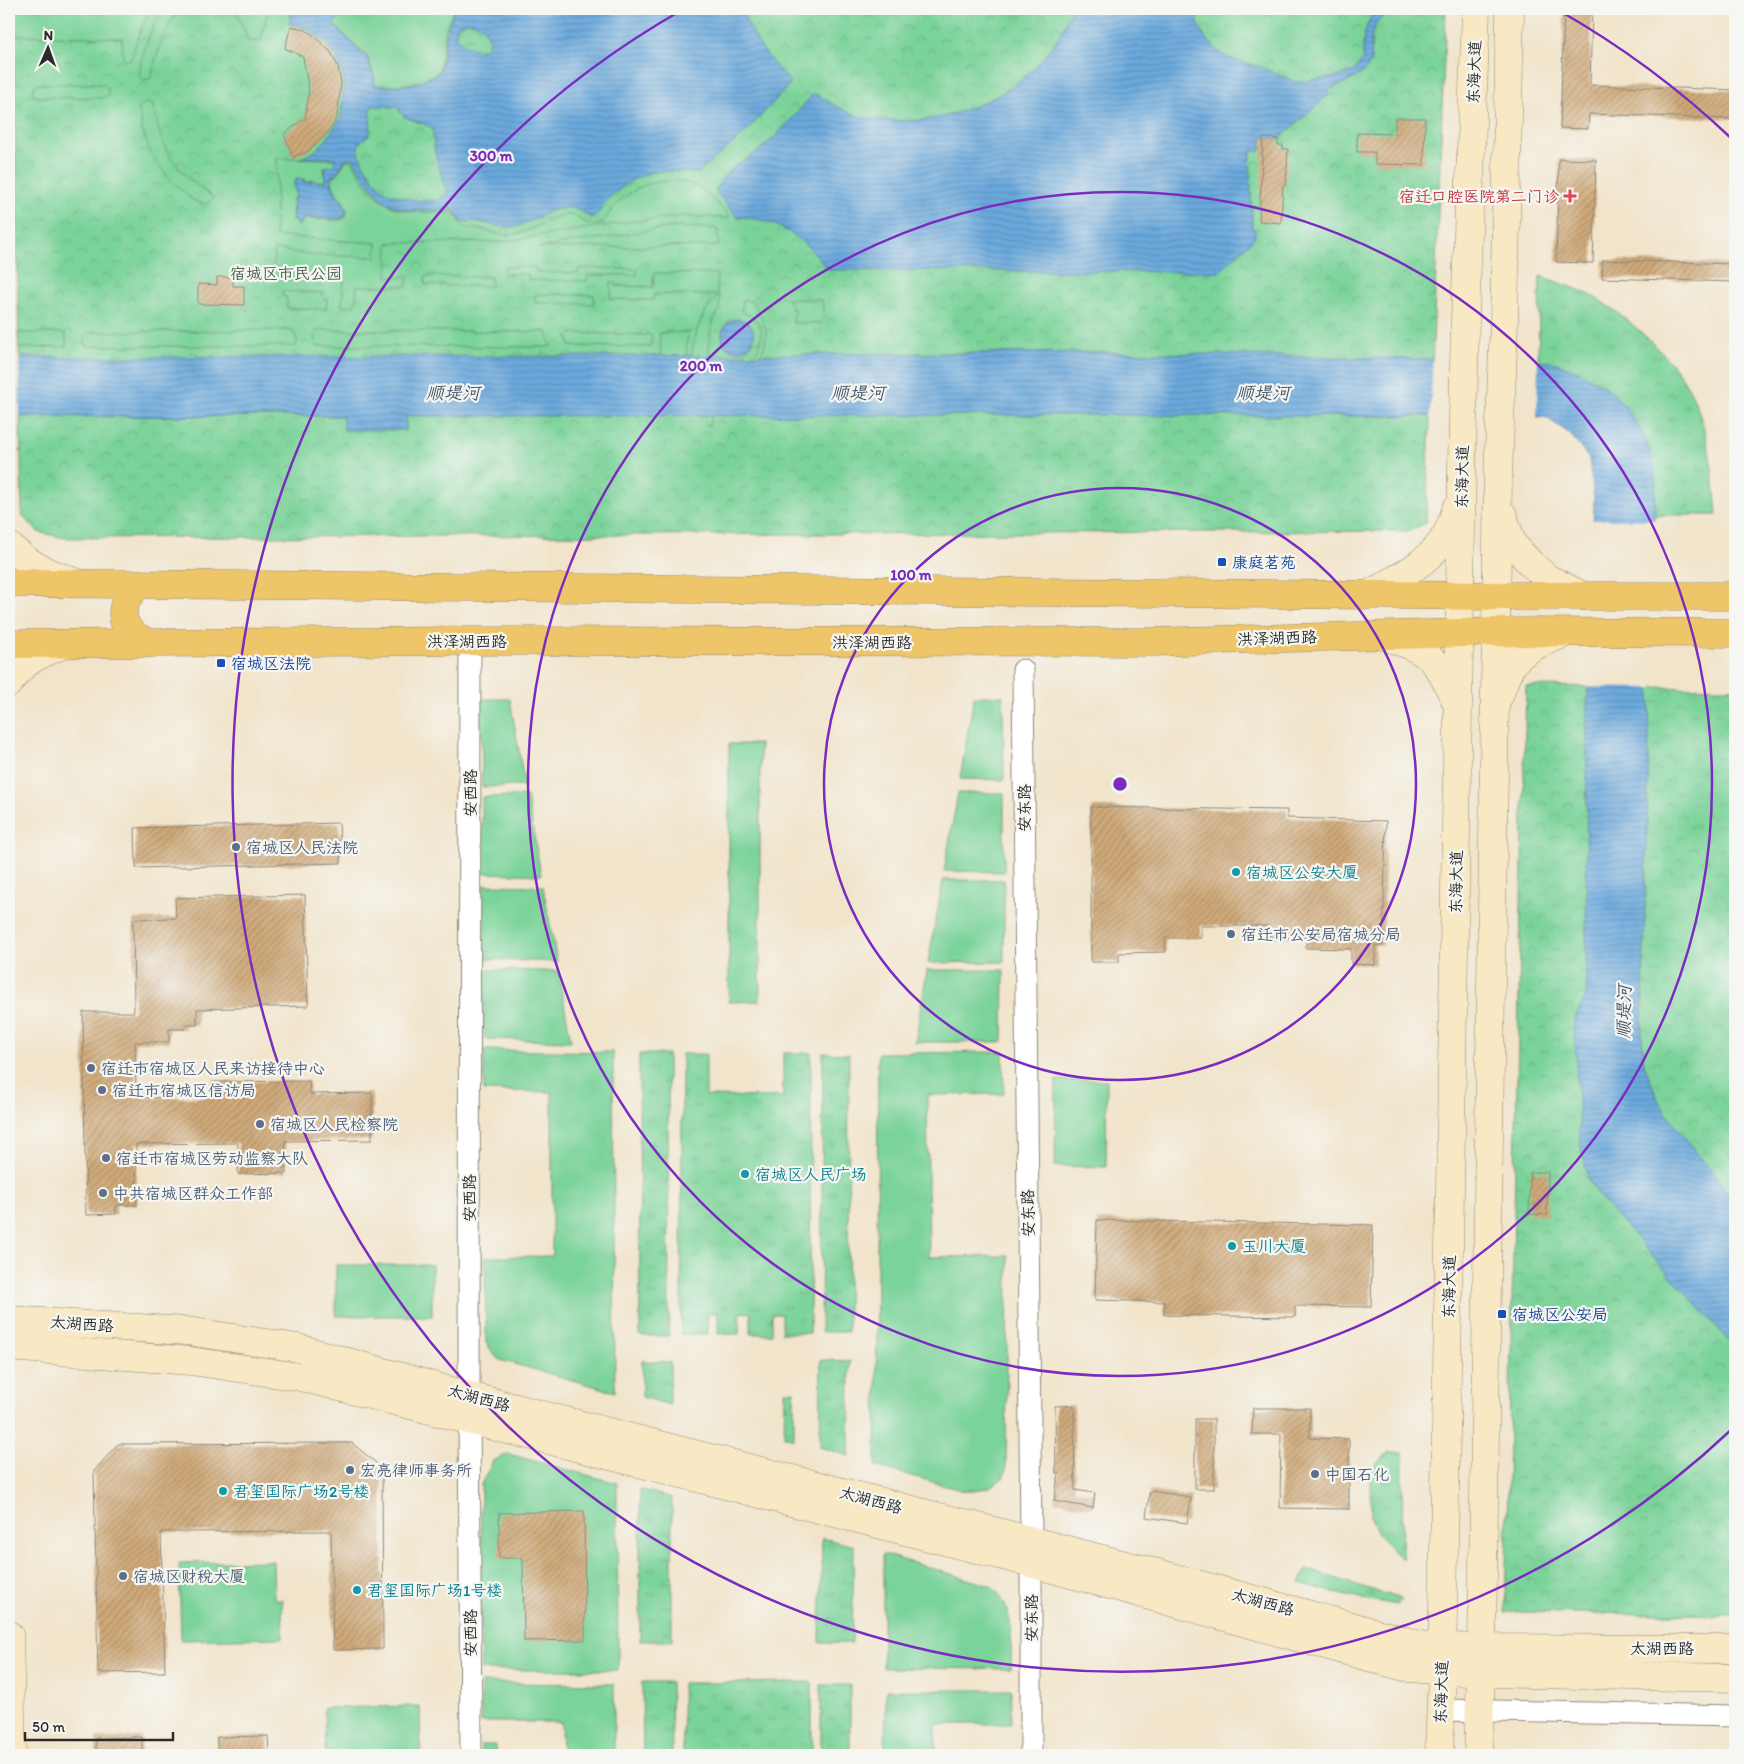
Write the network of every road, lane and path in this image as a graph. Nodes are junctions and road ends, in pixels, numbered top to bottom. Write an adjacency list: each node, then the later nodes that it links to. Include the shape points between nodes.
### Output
1 (1476, 9): 3 (street, 东海大道)
2 (1510, 9): 4 (street)
3 (1462, 478): 10 (street, via 1452,523 1442,542 1396,580); 11 (street, 东海大道)
4 (1498, 484): 12 (street); 13 (street, via 1512,543 1547,578)
5 (9, 546): 7 (street, via 43,571)
6 (9, 583): 7 (main road)
7 (79, 584): 8 (main road)
8 (139, 584): 9 (main road); 24 (main road, via 129,594 123,616 132,633)
9 (1316, 594): 10 (main road); 22 (main road, via 1333,611 1327,630)
10 (1367, 595): 11 (main road)
11 (1460, 596): 12 (main road); 18 (street, 东海大道)
12 (1497, 596): 13 (main road); 16 (street)
13 (1582, 596): 14 (main road)
14 (1626, 596): 15 (main road); 19 (main road, via 1614,601 1610,619)
15 (1735, 596)
16 (1496, 632): 17 (main road, 洪泽湖西路); 18 (main road, 洪泽湖西路); 29 (street)
17 (1566, 632): 19 (main road, 洪泽湖西路); 29 (street, via 1536,646 1513,664)
18 (1460, 633): 21 (main road, 洪泽湖西路); 30 (street, 东海大道)
19 (1627, 633): 20 (main road, 洪泽湖西路)
20 (1735, 633)
21 (1381, 635): 22 (main road, 洪泽湖西路); 30 (street, via 1411,644 1438,665)
22 (1313, 637): 23 (main road, 洪泽湖西路, via 1152,642)
23 (470, 641): 24 (main road, 洪泽湖西路); 33 (street, 安西路)
24 (149, 643): 26 (main road, 洪泽湖西路)
25 (9, 644): 26 (main road, 洪泽湖西路)
26 (64, 644): 28 (street, via 23,664)
27 (1023, 670): 34 (street, 安东路)
28 (9, 683)
29 (1496, 704): 38 (street)
30 (1459, 707): 37 (street, 东海大道)
31 (9, 1320): 33 (street, 太湖西路, via 187,1331 298,1348)
32 (9, 1347): 33 (street, 太湖西路, via 191,1361)
33 (469, 1408): 34 (street, 太湖西路); 44 (street, 安西路)
34 (1031, 1553): 37 (street, 太湖西路, via 1161,1574 1424,1646); 45 (street, 安东路)
35 (9, 1635): 43 (street)
36 (1735, 1649): 38 (street, 太湖西路)
37 (1442, 1659): 38 (street, 太湖西路); 40 (street, 东海大道)
38 (1482, 1661): 39 (street, 太湖西路); 41 (street)
39 (1735, 1678)
40 (1441, 1710): 41 (street); 46 (street, 东海大道)
41 (1480, 1711): 42 (street); 47 (street)
42 (1735, 1716)
43 (12, 1755)
44 (471, 1755)
45 (1031, 1755)
46 (1439, 1755)
47 (1478, 1755)

